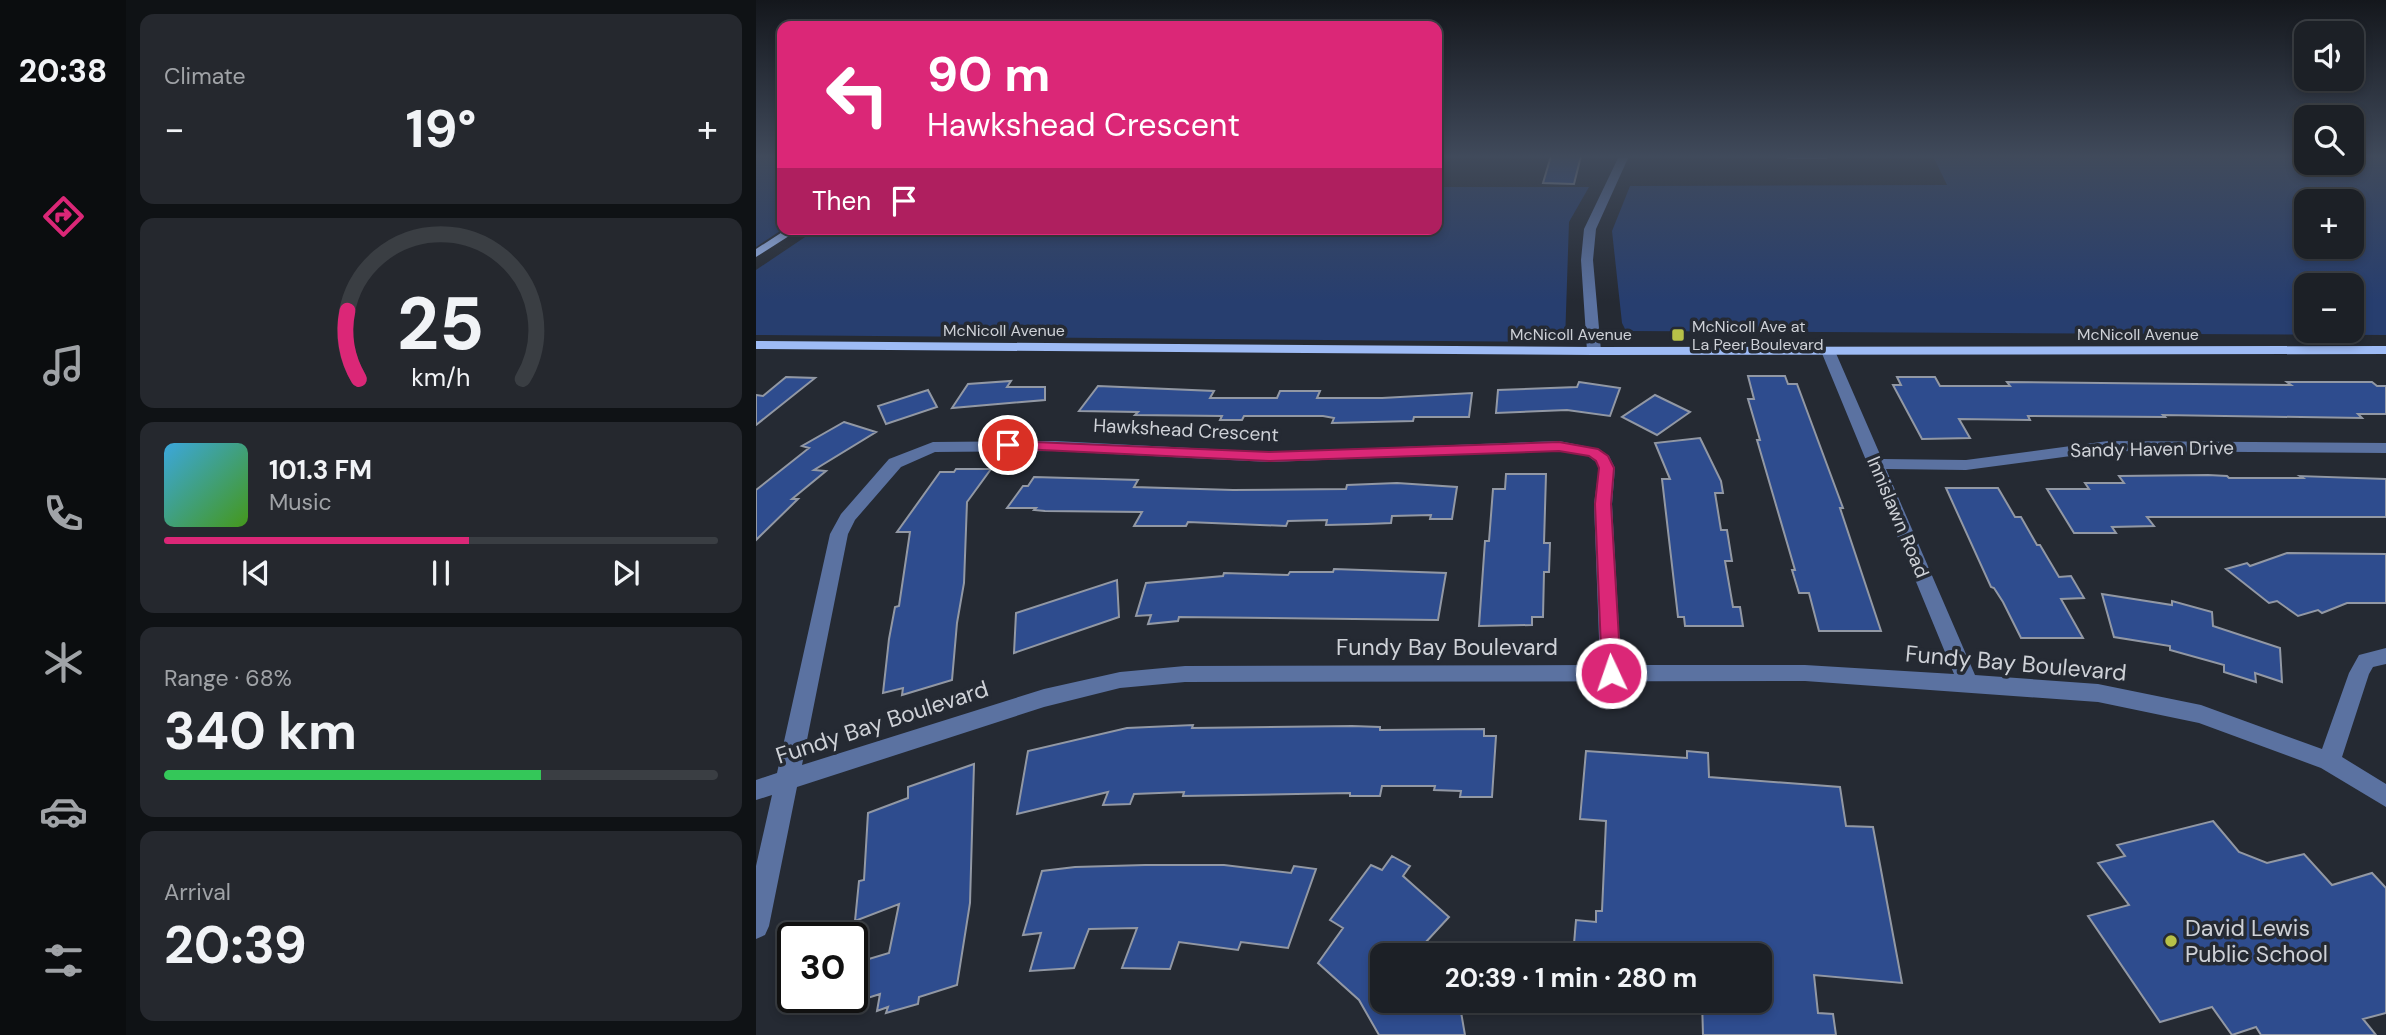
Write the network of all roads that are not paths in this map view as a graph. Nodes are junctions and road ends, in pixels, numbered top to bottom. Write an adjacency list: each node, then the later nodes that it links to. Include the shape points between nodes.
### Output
1 (1602, 204): 6 (street, via 1590,229 1587,260)
2 (786, 235): 3 (main road)
3 (756, 254)
4 (756, 345): 6 (main road, McNicoll Avenue)
5 (2386, 350): 7 (main road, McNicoll Avenue)
6 (1594, 351): 7 (main road, McNicoll Avenue)
7 (1828, 351): 9 (street, Innislawn Road)
8 (2386, 448): 9 (street, Sandy Haven Drive, via 2108,446 1966,465)
9 (1876, 464): 12 (street, Innislawn Road)
10 (2386, 656): 13 (street, via 2366,661 2359,673)
11 (1611, 673): 12 (street, Fundy Bay Boulevard, via 1805,673); 14 (street, Fundy Bay Boulevard, via 1185,674 1120,680 1044,698); 14 (street, Hawkshead Crescent, via 1603,504 1606,468 1593,452 1559,446 1269,457 1055,446 933,447 912,454 884,473 839,534)
12 (1968, 683): 13 (street, Fundy Bay Boulevard, via 2098,693 2148,702 2244,728)
13 (2329, 761): 16 (street, Fundy Bay Boulevard)
14 (786, 780): 15 (street, Fundy Bay Boulevard); 17 (street, Hawkshead Crescent)
15 (756, 790)
16 (2386, 796)
17 (756, 926)

